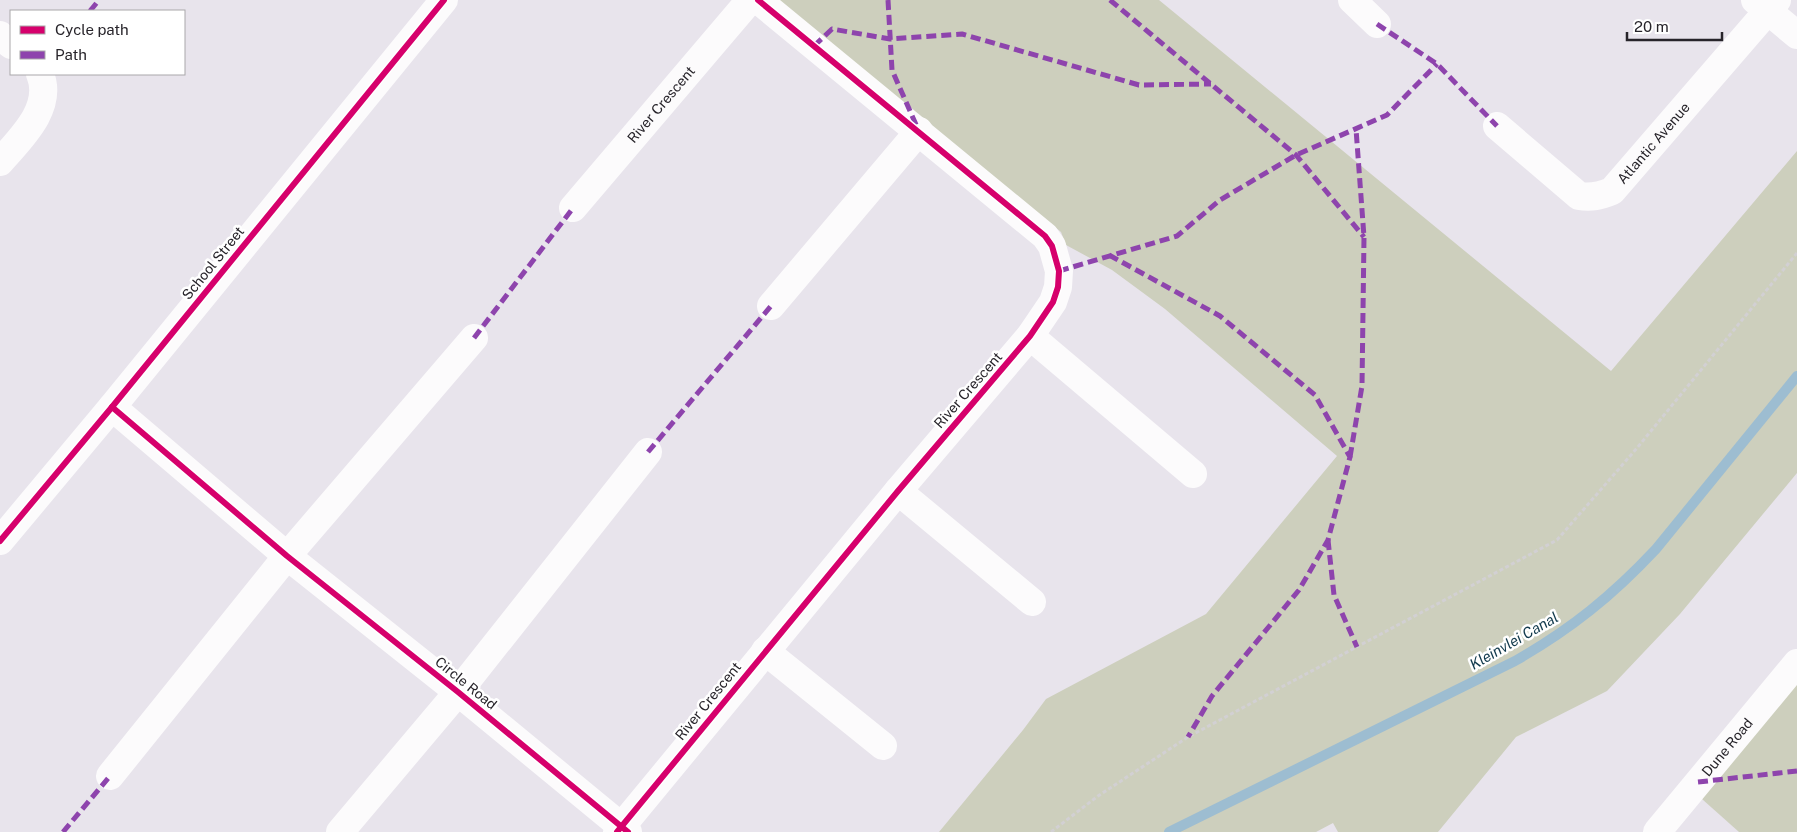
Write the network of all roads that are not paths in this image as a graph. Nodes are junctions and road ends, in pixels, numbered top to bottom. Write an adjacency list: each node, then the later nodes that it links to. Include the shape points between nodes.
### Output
1 (444, 0): 18 (street, School Street)
2 (750, 0): 14 (street, River Crescent)
3 (758, 0): 12 (street, River Crescent)
4 (1352, 0): 6 (street)
5 (1767, 4): 8 (street, Atlantic Avenue); 11 (street, Atlantic Avenue, via 1612,191 1589,198 1578,196)
6 (1378, 24)
7 (0, 35): 9 (street)
8 (1797, 35)
9 (10, 44)
10 (40, 75): 13 (street, via 44,84 41,104 32,124)
11 (1497, 126)
12 (919, 132): 15 (street); 16 (street, River Crescent, via 1045,236 1052,246 1059,270 1058,287 1053,302)
13 (0, 162)
14 (573, 208)
15 (771, 306)
16 (1030, 336): 20 (street); 21 (street, River Crescent)
17 (474, 338): 23 (street)
18 (112, 407): 22 (street, School Street); 23 (street, Circle Road)
19 (648, 452): 27 (street, Circle Road)
20 (1193, 474)
21 (898, 491): 24 (street); 25 (street, River Crescent)
22 (0, 541)
23 (287, 556): 27 (street, Circle Road); 29 (street)
24 (1032, 602)
25 (765, 651): 28 (street); 30 (street, River Crescent)
26 (1797, 663): 32 (street, Dune Road)
27 (458, 692): 30 (street, Circle Road); 31 (street, Circle Road)
28 (884, 746)
29 (110, 776)
30 (622, 830)
31 (340, 832)
32 (1657, 832)

